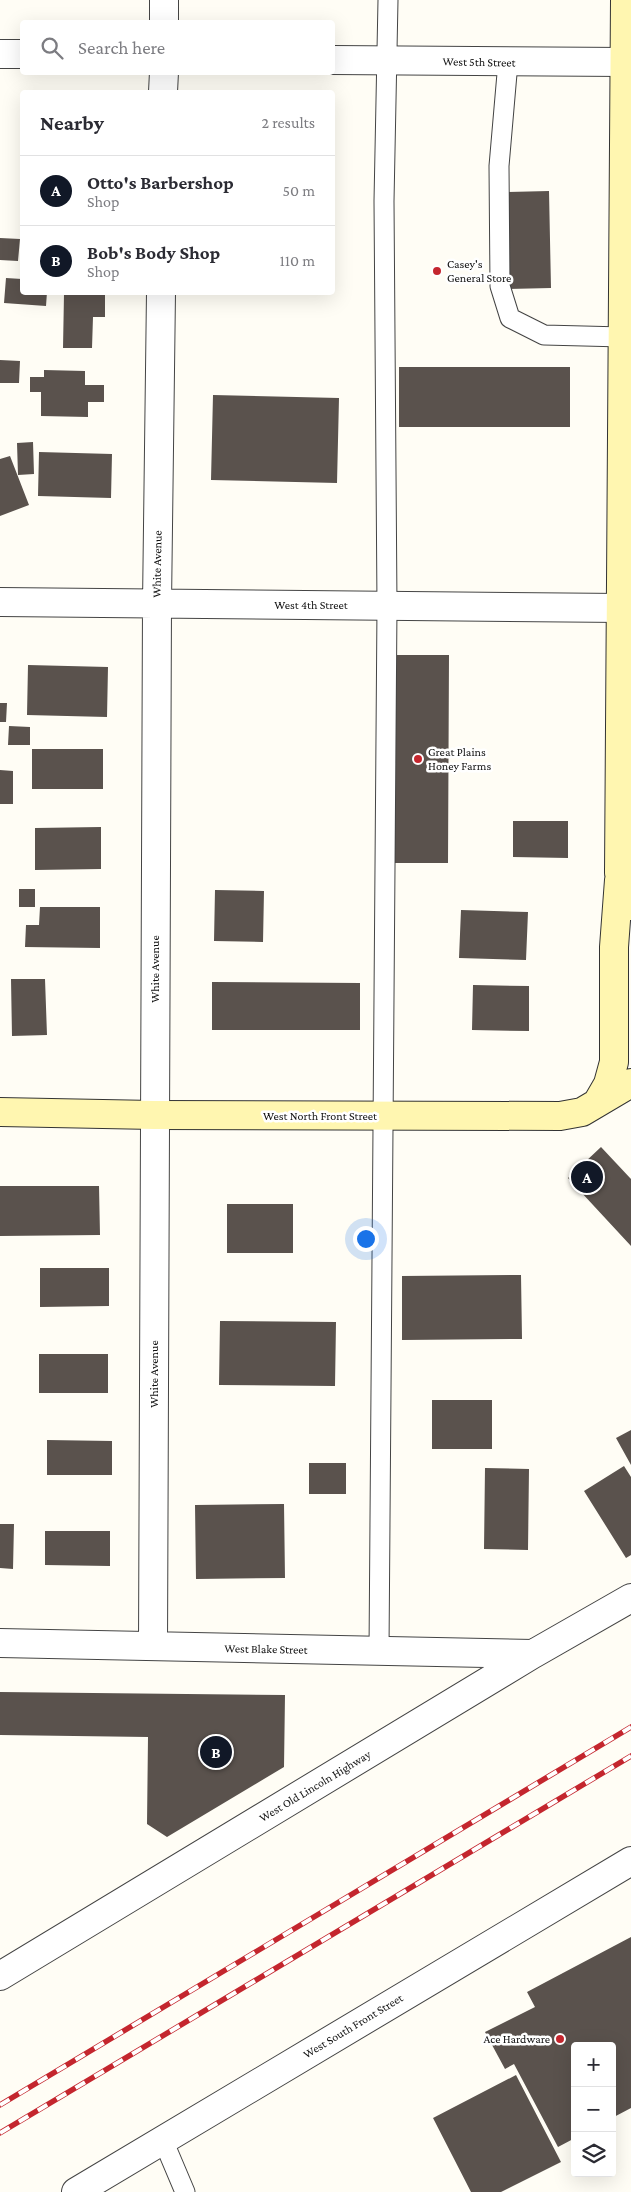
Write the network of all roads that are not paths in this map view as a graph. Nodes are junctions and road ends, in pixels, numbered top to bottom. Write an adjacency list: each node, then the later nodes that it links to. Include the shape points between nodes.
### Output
1 (164, 0): 4 (street)
2 (388, 0): 8 (lane)
3 (625, 0): 10 (main road)
4 (164, 20)
5 (0, 54): 6 (street)
6 (20, 54)
7 (335, 60): 8 (street, West 5th Street)
8 (388, 61): 9 (street, West 5th Street); 19 (lane, via 384,201)
9 (508, 62): 10 (street, West 5th Street); 15 (lane, via 499,175 500,286 510,318 544,335)
10 (625, 62): 13 (main road)
11 (164, 75): 12 (street)
12 (163, 90)
13 (628, 158): 15 (main road)
14 (161, 295): 18 (street, White Avenue)
15 (623, 337): 16 (main road)
16 (627, 445): 20 (main road)
17 (0, 602): 18 (street, West 4th Street)
18 (157, 604): 19 (street, West 4th Street); 27 (street, White Avenue)
19 (387, 606): 20 (street, West 4th Street); 28 (lane)
20 (622, 608): 21 (main road)
21 (625, 750): 22 (main road)
22 (619, 873): 23 (main road); 25 (main road, via 614,947 614,1062 608,1084)
23 (631, 906)
24 (631, 1083): 25 (main road, West North Front Street)
25 (597, 1103): 28 (main road, West North Front Street, via 582,1112 560,1116)
26 (0, 1112): 27 (main road, West North Front Street)
27 (154, 1115): 28 (main road, West North Front Street); 31 (street, White Avenue)
28 (382, 1116): 32 (lane)
29 (631, 1598): 33 (street, West Old Lincoln Highway)
30 (0, 1643): 31 (street, West Blake Street)
31 (153, 1646): 32 (street, West Blake Street)
32 (379, 1651): 33 (street, West Blake Street)
33 (533, 1654): 35 (street, West Old Lincoln Highway)
34 (631, 1861): 36 (street, West South Front Street)
35 (0, 1976)
36 (163, 2140): 37 (street, West South Front Street); 38 (lane)
37 (76, 2192)
38 (185, 2192)

